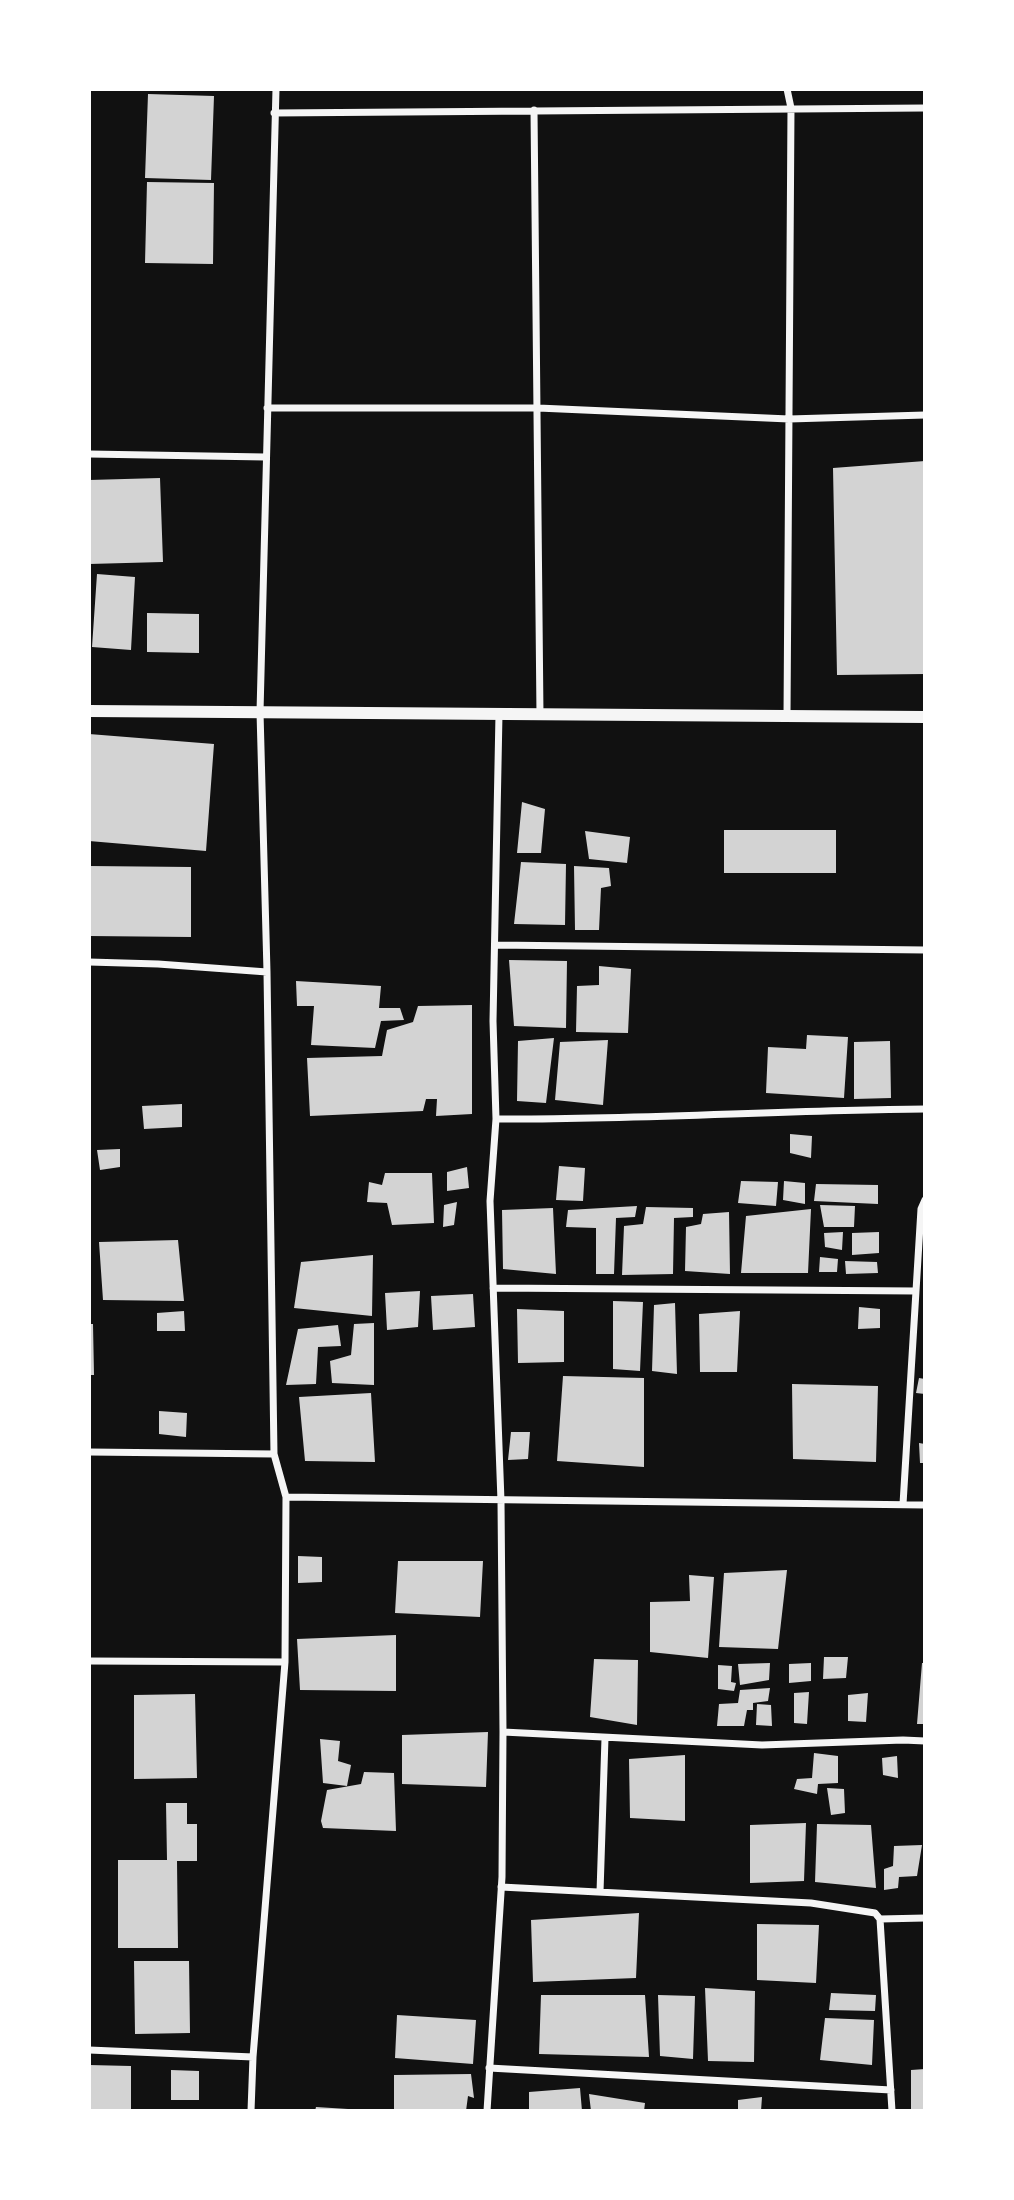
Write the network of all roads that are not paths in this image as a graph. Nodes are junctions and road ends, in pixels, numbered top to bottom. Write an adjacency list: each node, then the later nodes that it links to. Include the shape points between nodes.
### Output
1 (276, 89): 6 (street)
2 (787, 89): 3 (street)
3 (792, 108): 4 (street); 5 (street); 10 (street)
4 (925, 108)
5 (534, 110): 6 (street); 8 (street)
6 (274, 113): 7 (street)
7 (267, 408): 8 (street); 12 (street)
8 (538, 408): 10 (street); 16 (street)
9 (925, 415): 10 (street)
10 (789, 419): 17 (street)
11 (89, 454): 12 (street)
12 (265, 457): 14 (street)
13 (89, 711): 14 (street)
14 (260, 712): 15 (street); 22 (street)
15 (499, 714): 16 (street); 19 (street)
16 (540, 715): 17 (street)
17 (787, 716): 18 (street)
18 (925, 717)
19 (495, 945): 20 (street); 24 (street)
20 (925, 950)
21 (89, 962): 22 (street)
22 (267, 972): 29 (street)
23 (925, 1109): 24 (street)
24 (496, 1119): 26 (street, via 490,1201)
25 (925, 1200): 27 (street)
26 (493, 1288): 27 (street); 31 (street)
27 (916, 1291): 32 (street)
28 (89, 1452): 29 (street)
29 (274, 1454): 30 (street)
30 (286, 1497): 31 (street); 35 (street)
31 (501, 1501): 32 (street); 36 (street)
32 (903, 1504): 33 (street)
33 (925, 1505)
34 (89, 1661): 35 (street)
35 (285, 1662): 44 (street)
36 (503, 1732): 37 (street); 39 (street)
37 (606, 1738): 38 (street, via 762,1745); 40 (street)
38 (925, 1741)
39 (501, 1887): 40 (street); 45 (street)
40 (600, 1892): 42 (street, via 811,1903 875,1913)
41 (925, 1918): 42 (street)
42 (880, 1919): 46 (street)
43 (89, 2050): 44 (street)
44 (253, 2057): 47 (street)
45 (489, 2068): 46 (street); 48 (street)
46 (891, 2090): 49 (street)
47 (251, 2111)
48 (487, 2111)
49 (892, 2111)

